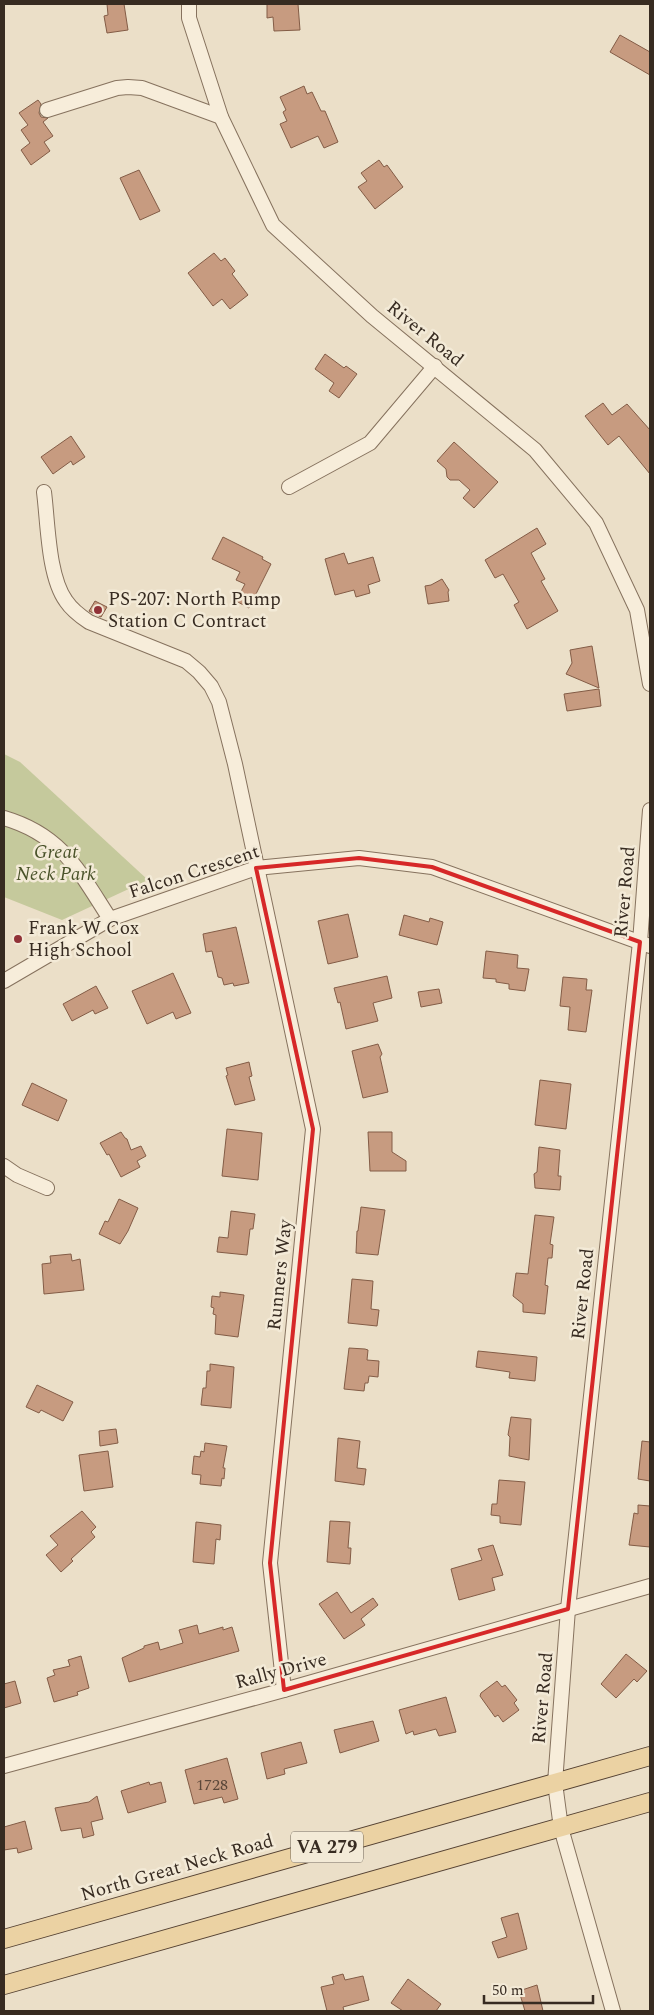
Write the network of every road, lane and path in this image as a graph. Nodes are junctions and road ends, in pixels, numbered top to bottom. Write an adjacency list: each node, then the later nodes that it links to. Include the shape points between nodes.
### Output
1 (189, 4): 3 (street, River Road, via 189,18)
2 (47, 110): 3 (street, via 128,87 142,88)
3 (221, 117): 4 (street, River Road, via 273,225 372,316)
4 (435, 366): 5 (street, via 370,444); 7 (street, River Road, via 535,450 596,523 637,610)
5 (289, 487)
6 (44, 492): 10 (street, Runners Way, via 57,585 76,613 89,622 186,661 211,686 219,702 235,764)
7 (650, 684)
8 (650, 810): 12 (street, River Road)
9 (4, 818): 11 (street, via 45,836 62,850)
10 (256, 868): 11 (street, Falcon Crescent); 12 (street, Falcon Crescent, via 359,858 432,867); 18 (street, Runners Way, via 313,1128 270,1563)
11 (110, 919): 13 (street, Falcon Crescent)
12 (645, 944): 17 (street, River Road)
13 (4, 981)
14 (4, 1166): 15 (street)
15 (47, 1188)
16 (650, 1586): 17 (street, Rally Drive)
17 (568, 1609): 18 (street, Rally Drive); 21 (street, River Road)
18 (284, 1690): 20 (street, Rally Drive)
19 (650, 1756): 21 (main road, North Great Neck Road / VA 279)
20 (4, 1766)
21 (555, 1783): 23 (street, River Road); 24 (main road, North Great Neck Road / VA 279)
22 (650, 1802): 23 (main road, VA 279)
23 (561, 1828): 25 (main road, VA 279); 26 (street, River Road)
24 (4, 1939)
25 (4, 1985)
26 (613, 2011)

